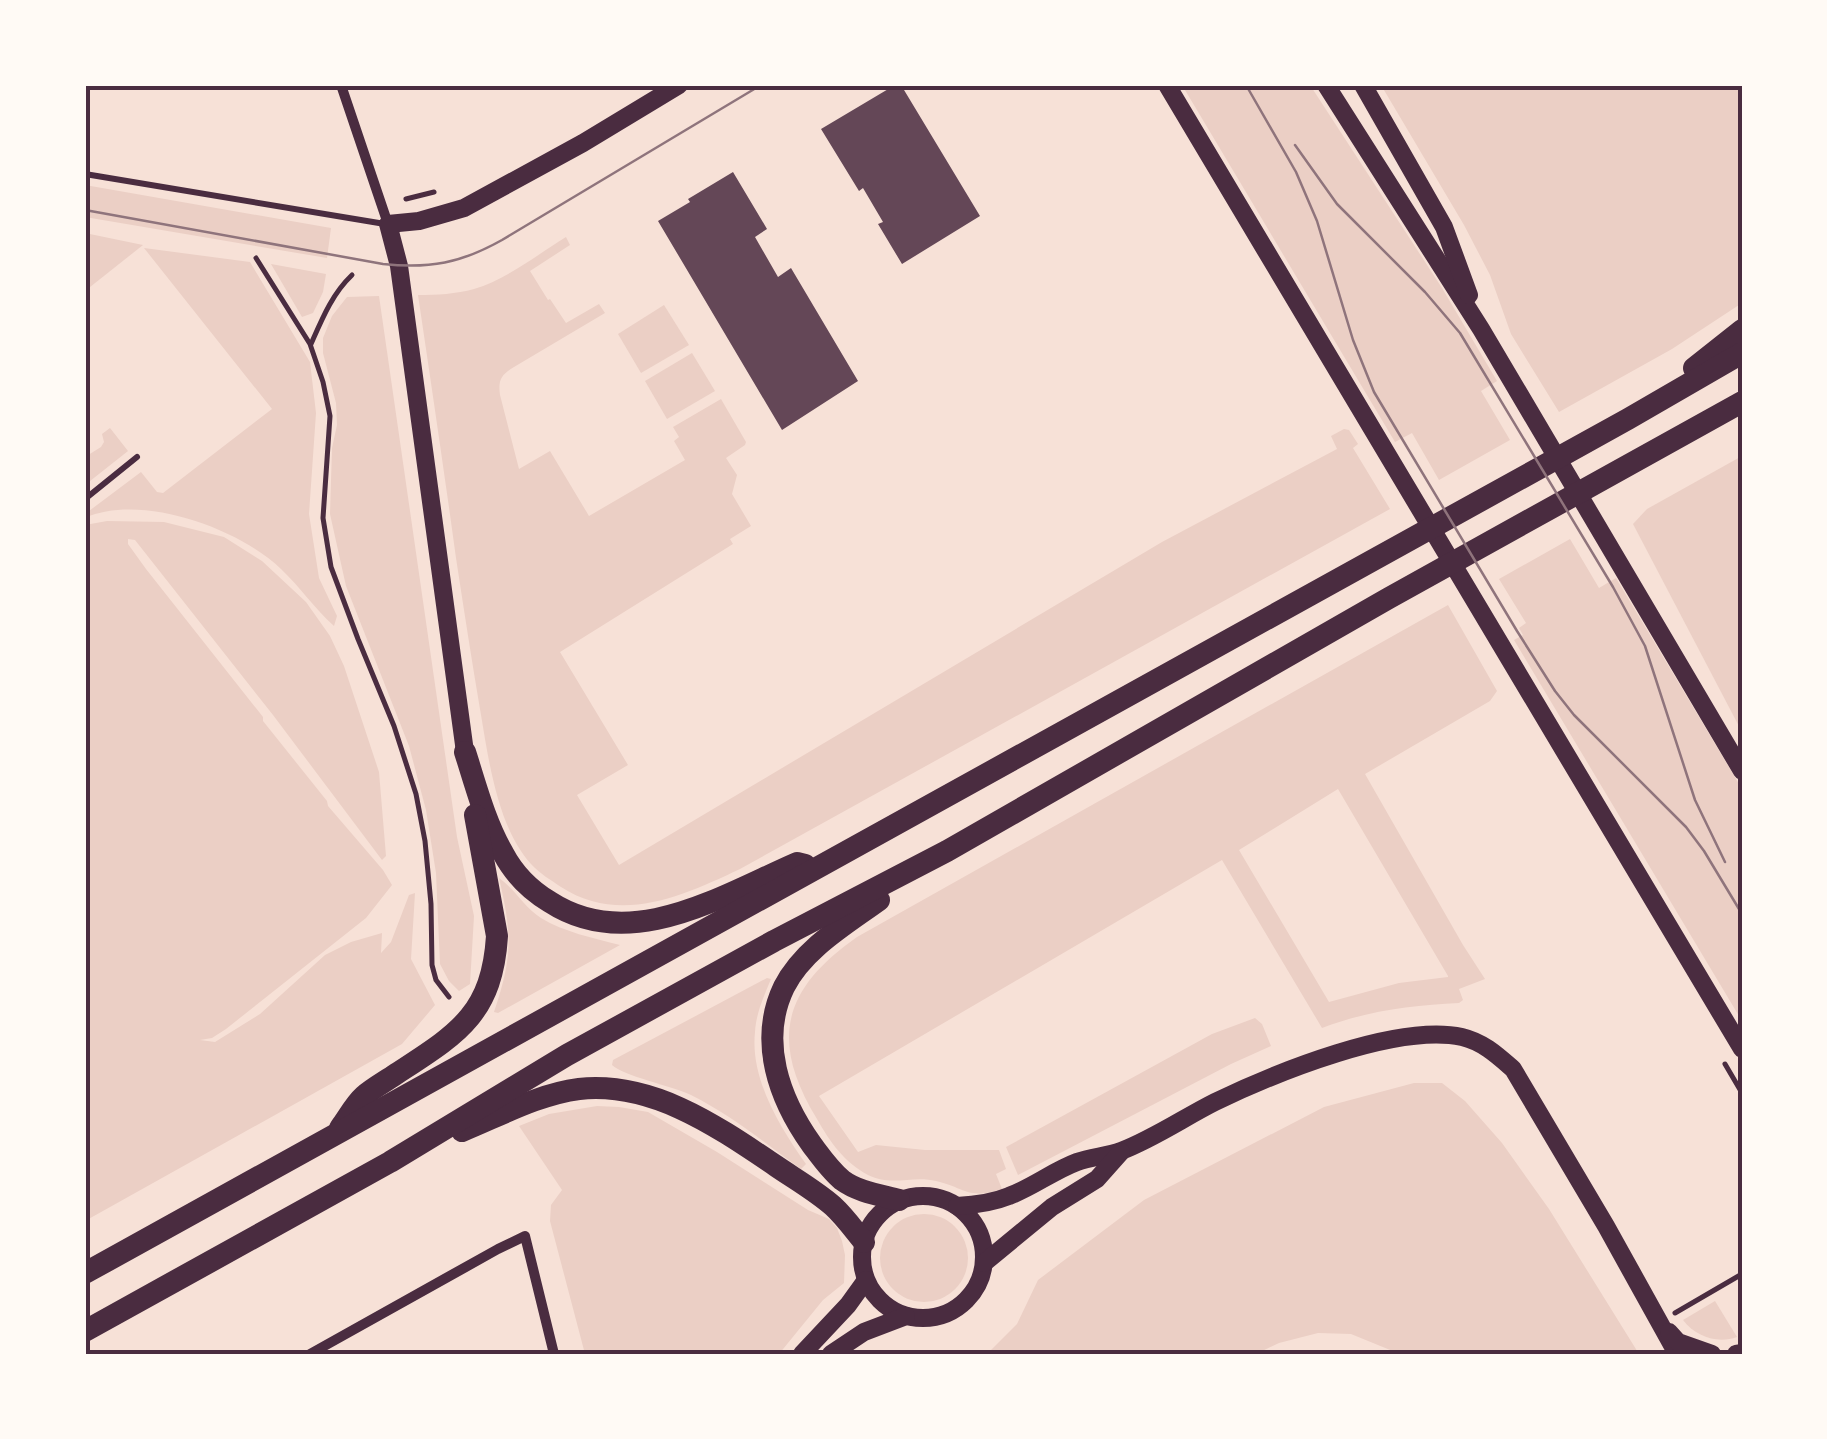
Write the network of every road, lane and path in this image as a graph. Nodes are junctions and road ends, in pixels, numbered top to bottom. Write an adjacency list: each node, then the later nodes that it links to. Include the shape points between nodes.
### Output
1 (341, 85): 8 (street)
2 (680, 85): 9 (main road, via 464,208)
3 (1166, 85): 25 (main road)
4 (1326, 85): 12 (main road)
5 (1363, 85): 12 (main road, via 1444,227)
6 (85, 174): 9 (lane)
7 (438, 192): 8 (path)
8 (380, 201): 9 (street)
9 (388, 224): 20 (main road, via 400,266)
10 (256, 258): 14 (path)
11 (352, 274): 14 (path)
12 (1481, 329): 21 (main road)
13 (1742, 330): 17 (highway)
14 (310, 344): 24 (path, via 330,416 323,518 331,567 416,794 432,965)
15 (1742, 353): 17 (highway)
16 (1737, 406): 22 (highway)
17 (1628, 418): 23 (highway)
18 (138, 457): 19 (lane)
19 (85, 499)
20 (464, 752): 23 (highway, via 493,834 514,871 537,894 576,916 652,921 796,863); 26 (highway, via 497,936 488,990 440,1045 363,1097)
21 (1742, 771)
22 (947, 851): 28 (highway, via 602,1036); 29 (highway, via 826,940 786,984 773,1020 777,1076 808,1140 844,1182)
23 (818, 867): 26 (highway)
24 (449, 997)
25 (1742, 1048)
26 (336, 1135): 33 (highway)
27 (1121, 1151): 30 (main road, via 1078,1162 1009,1196); 32 (main road, via 1097,1179); 37 (main road, via 1254,1084 1340,1054 1400,1037 1467,1039 1513,1069)
28 (390, 1162): 31 (highway, via 559,1093 630,1091 671,1104 746,1146 834,1207); 38 (highway)
29 (899, 1200): 30 (main road, via 928,1196); 31 (main road, via 876,1217)
30 (957, 1206): 32 (main road, via 977,1228)
31 (864, 1242): 35 (main road)
32 (984, 1263): 36 (main road, via 971,1296 958,1308 942,1316)
33 (85, 1272)
34 (1742, 1274): 37 (path)
35 (866, 1280): 36 (main road, via 876,1296); 41 (main road)
36 (906, 1316): 42 (main road)
37 (1659, 1322): 43 (main road); 44 (main road, via 1678,1342)
38 (85, 1331)
39 (310, 1354): 40 (street, via 525,1236)
40 (554, 1354)
41 (802, 1354)
42 (832, 1354)
43 (1676, 1354)
44 (1712, 1354)

